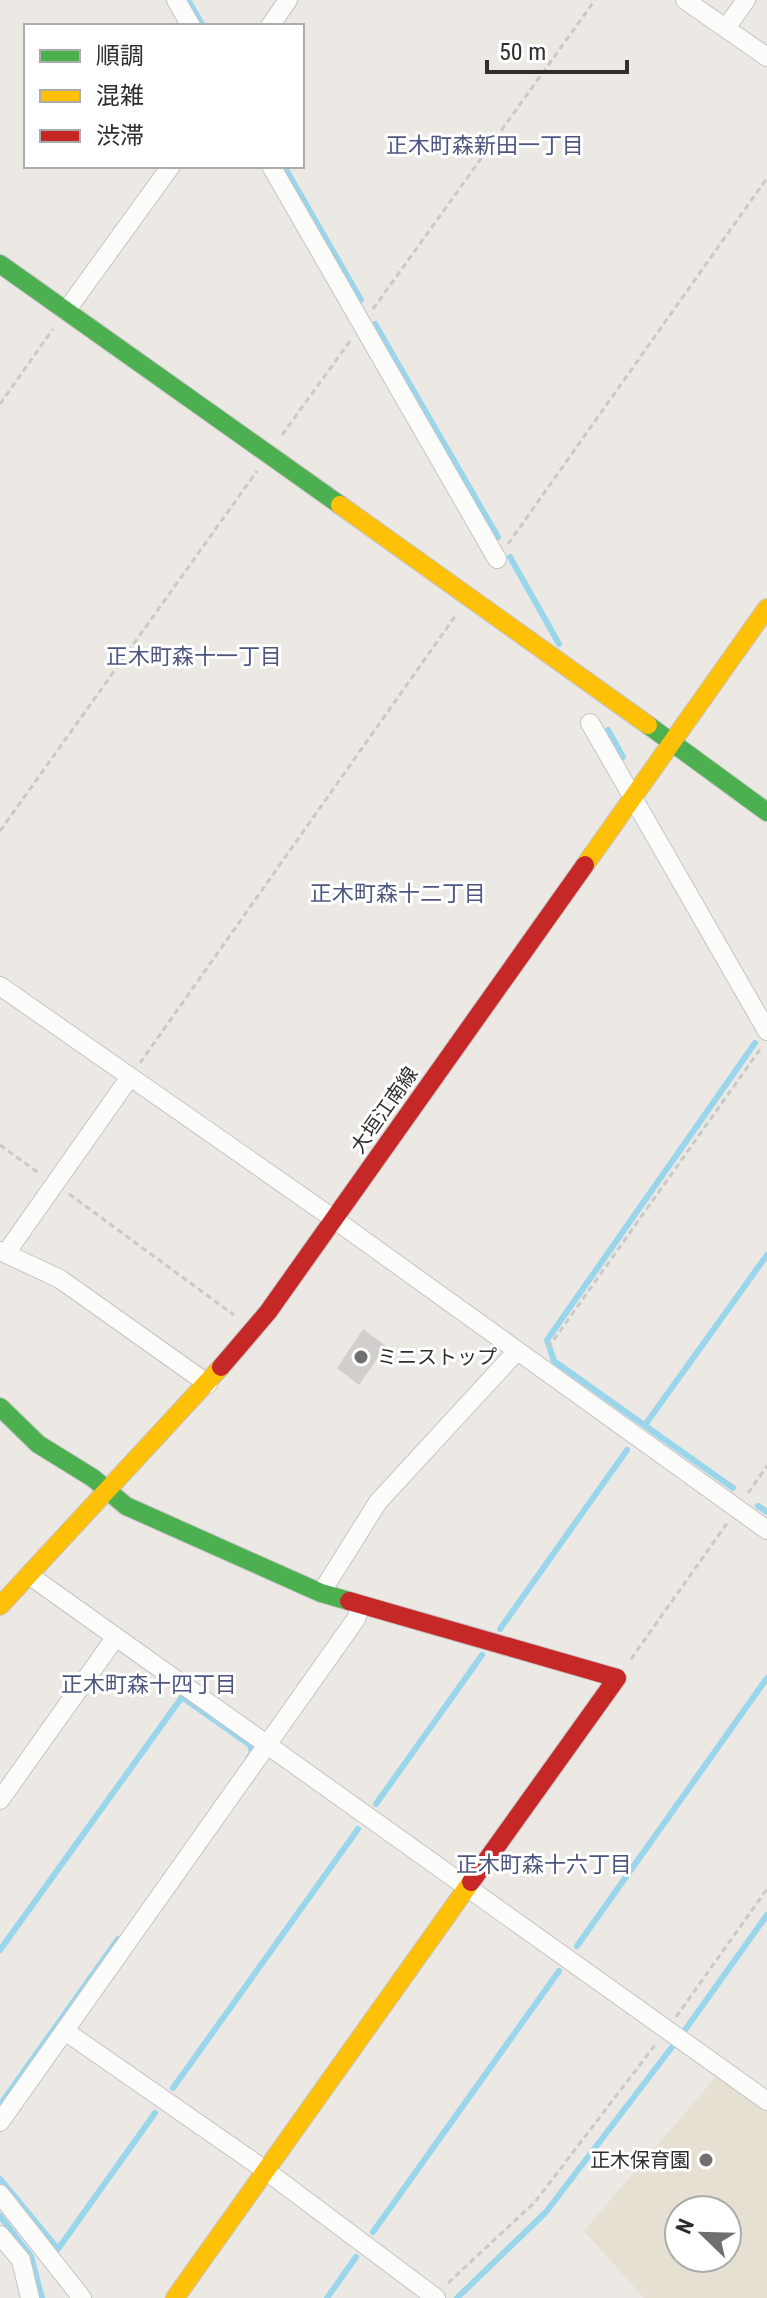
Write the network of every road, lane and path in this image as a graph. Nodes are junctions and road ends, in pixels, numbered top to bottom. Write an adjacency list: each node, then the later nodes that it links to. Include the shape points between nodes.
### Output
1 (176, 0): 6 (street)
2 (288, 0): 7 (street)
3 (595, 0): 15 (path)
4 (685, 0): 8 (street)
5 (746, 0): 8 (street)
6 (190, 24)
7 (271, 24)
8 (726, 28): 9 (street)
9 (767, 57)
10 (170, 168): 14 (street)
11 (272, 168): 15 (street)
12 (767, 178): 18 (path)
13 (0, 264): 14 (street)
14 (66, 311): 16 (path); 17 (street)
15 (362, 324): 17 (path); 18 (street)
16 (0, 404)
17 (268, 455): 19 (street); 25 (path)
18 (497, 559)
19 (469, 598): 22 (street); 29 (path)
20 (767, 608): 22 (street, 大垣江南線)
21 (590, 723): 23 (street)
22 (671, 744): 23 (street, 大垣江南線); 24 (street)
23 (632, 798): 27 (street); 32 (street, 大垣江南線)
24 (767, 812)
25 (0, 831)
26 (0, 986): 29 (street)
27 (767, 1031)
28 (767, 1041): 36 (path)
29 (130, 1077): 31 (street); 32 (street)
30 (0, 1145): 31 (path)
31 (53, 1183): 33 (street); 34 (path)
32 (334, 1219): 34 (street, 大垣江南線); 35 (street)
33 (3, 1252): 37 (street, via 60,1279)
34 (253, 1330): 37 (street, 大垣江南線)
35 (517, 1351): 36 (street); 44 (street, via 378,1502)
36 (536, 1365): 41 (street)
37 (208, 1384): 40 (street, 大垣江南線)
38 (0, 1407): 40 (street, via 38,1444)
39 (767, 1466): 41 (path)
40 (110, 1492): 43 (street, 大垣江南線); 44 (street, via 126,1506)
41 (737, 1509): 42 (street); 48 (path)
42 (767, 1530)
43 (29, 1575): 46 (street, 大垣江南線); 47 (street)
44 (321, 1593): 45 (street)
45 (361, 1605): 48 (street); 49 (street)
46 (0, 1606)
47 (115, 1638): 49 (street); 50 (street)
48 (617, 1678): 51 (street)
49 (266, 1745): 51 (street); 54 (street)
50 (0, 1800)
51 (467, 1887): 53 (street); 57 (street)
52 (767, 1889): 53 (path)
53 (668, 2029): 55 (street); 60 (path, via 535,2202)
54 (65, 2031): 56 (street); 57 (street)
55 (767, 2101)
56 (0, 2122)
57 (265, 2170): 60 (street); 63 (street)
58 (0, 2194): 62 (street)
59 (0, 2235): 61 (street, via 21,2260)
60 (434, 2297)
61 (30, 2298)
62 (82, 2298)
63 (175, 2298)

